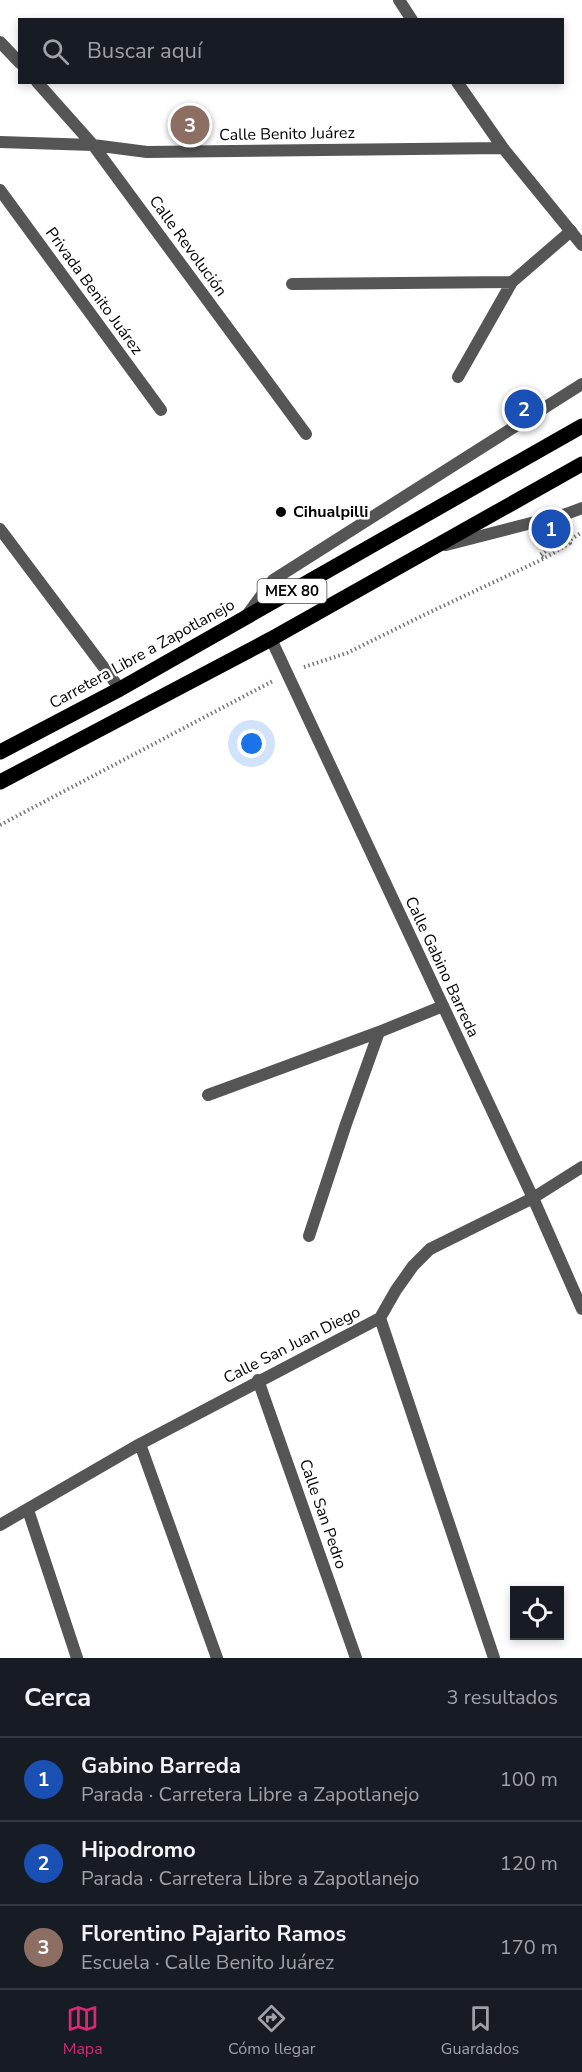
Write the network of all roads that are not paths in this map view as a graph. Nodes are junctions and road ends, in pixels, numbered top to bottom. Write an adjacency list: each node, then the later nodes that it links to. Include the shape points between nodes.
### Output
1 (399, 0): 2 (street)
2 (411, 18)
3 (0, 42): 4 (street)
4 (18, 61)
5 (39, 84): 8 (street, Calle Revolución)
6 (458, 84): 9 (street)
7 (0, 142): 8 (street, Calle Benito Juárez)
8 (93, 145): 9 (street, Calle Benito Juárez, via 147,152); 19 (street, Calle Revolución)
9 (503, 148): 11 (street)
10 (0, 190): 17 (street, Privada Benito Juárez)
11 (571, 231): 12 (street); 13 (street)
12 (582, 245)
13 (512, 282): 14 (street); 15 (street)
14 (292, 284)
15 (458, 377)
16 (582, 384): 24 (street, via 273,580)
17 (161, 410)
18 (582, 426): 24 (main road, Carretera Libre a Zapotlanejo / MEX 80)
19 (306, 434)
20 (582, 464): 23 (main road, MEX 80)
21 (582, 507): 23 (street)
22 (0, 529): 26 (street)
23 (427, 550): 25 (main road, MEX 80)
24 (245, 618): 26 (main road, Carretera Libre a Zapotlanejo / MEX 80)
25 (271, 639): 28 (main road, MEX 80); 29 (street, Calle Gabino Barreda)
26 (120, 689): 27 (main road, Carretera Libre a Zapotlanejo / MEX 80)
27 (0, 752)
28 (0, 782)
29 (442, 1006): 30 (street); 33 (street, Calle Gabino Barreda)
30 (379, 1032): 31 (street); 34 (street)
31 (208, 1095)
32 (582, 1167): 33 (street)
33 (533, 1198): 35 (street, Calle Gabino Barreda); 36 (street, via 430,1249 413,1266)
34 (309, 1236)
35 (582, 1309)
36 (380, 1318): 37 (street, Calle San Juan Diego); 44 (street, Calle San Juan Diego)
37 (258, 1380): 38 (street, Calle San Juan Diego); 43 (street, Calle San Pedro)
38 (140, 1444): 39 (street, Calle San Juan Diego); 42 (street)
39 (28, 1510): 40 (street, Calle San Juan Diego); 41 (street)
40 (0, 1525)
41 (77, 1658)
42 (217, 1658)
43 (356, 1658)
44 (494, 1658)

